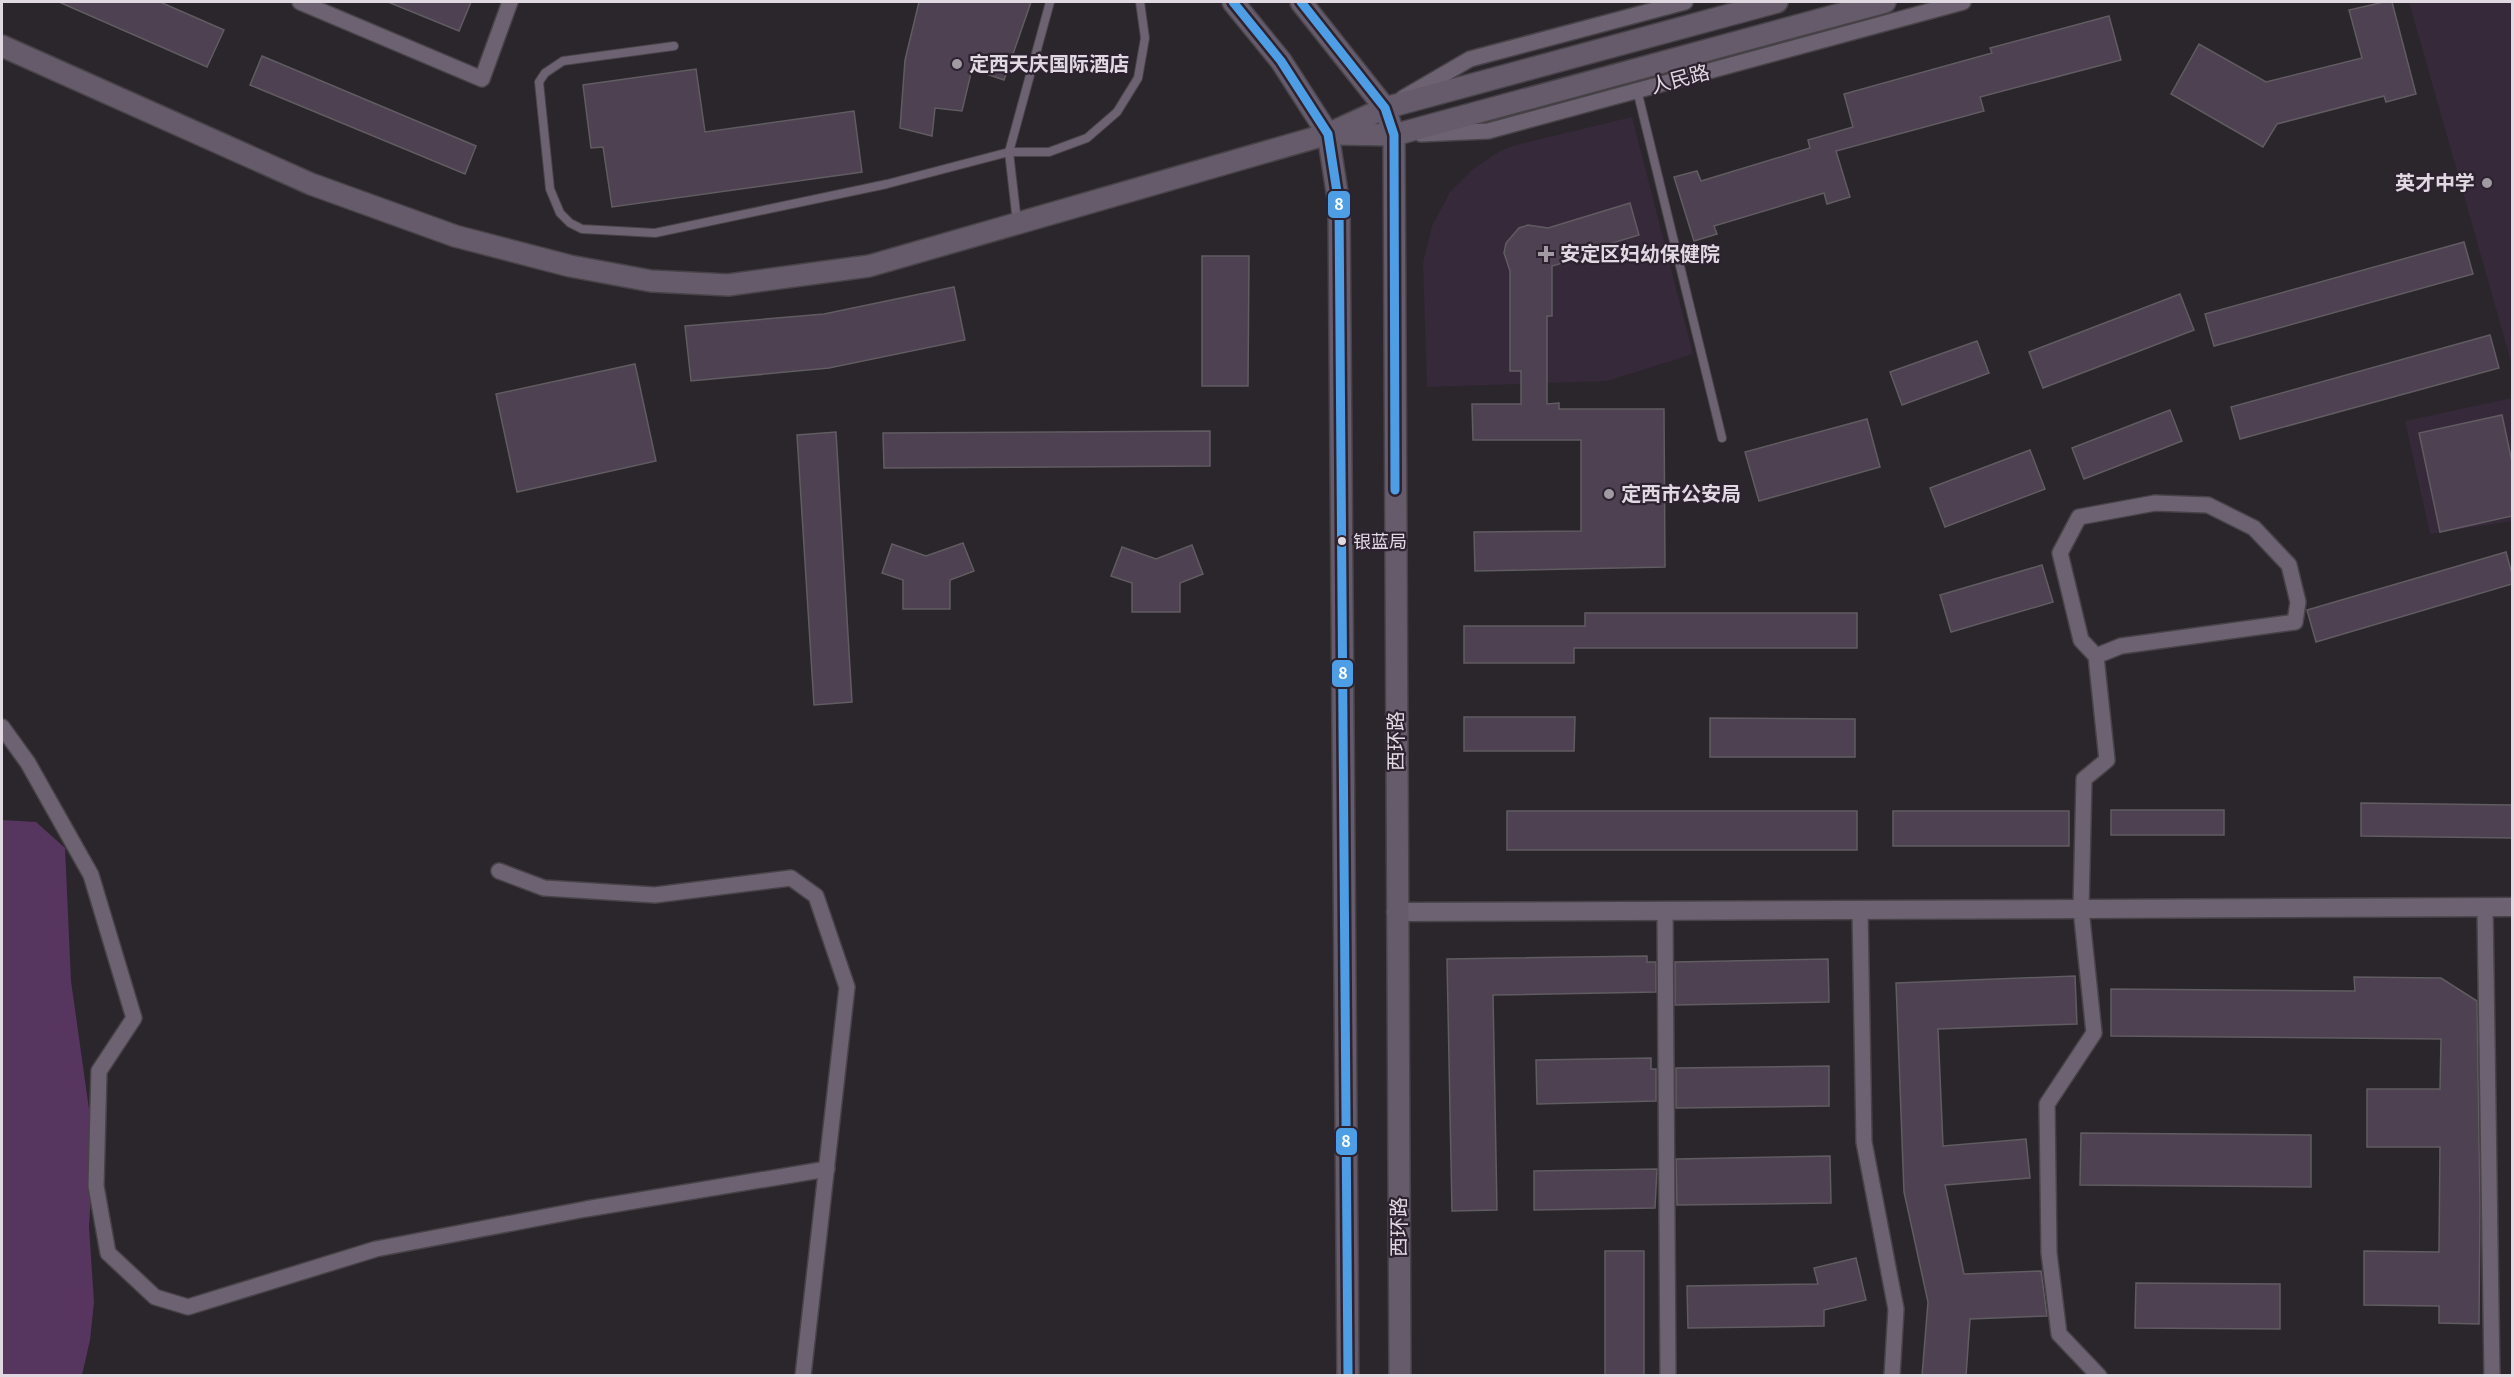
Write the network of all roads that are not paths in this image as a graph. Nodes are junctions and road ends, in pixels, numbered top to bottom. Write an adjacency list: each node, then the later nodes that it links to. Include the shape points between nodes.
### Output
1 (300, 2): 2 (street, via 482,79)
2 (510, 2)
3 (1050, 2): 17 (lane)
4 (1140, 2): 17 (lane, via 1145,38 1138,78 1117,112 1087,138 1049,152)
5 (1233, 2): 15 (main road, via 1281,61)
6 (1301, 2): 14 (main road, 西环路)
7 (1685, 2): 14 (street, via 1470,59)
8 (1777, 2): 14 (main road)
9 (1885, 2): 16 (main road, 人民路)
10 (1963, 2): 13 (street, 人民路)
11 (2, 46): 18 (main road, via 311,184 455,236 570,266 651,281 728,285 869,266)
12 (674, 46): 17 (lane, via 563,61 539,82 550,189 553,202 570,223 582,229 655,233 887,184)
13 (1637, 90): 16 (street, 人民路, via 1488,131); 19 (lane)
14 (1385, 108): 15 (main road); 16 (main road, 西环路)
15 (1328, 134): 16 (main road, 人民路); 18 (main road); 31 (main road, via 1340,205)
16 (1394, 135): 28 (main road, 西环路)
17 (1009, 152): 18 (lane)
18 (1017, 223)
19 (1722, 438)
20 (2096, 657): 20 (street, via 2081,640 2060,553 2079,517 2155,503 2208,505 2254,528 2289,565 2298,602 2295,622 2121,646); 25 (street, via 2107,760 2084,779)
21 (2, 727): 29 (street, via 28,763 91,875 134,1018 99,1071 96,1186 108,1253 155,1297 188,1307 376,1249)
22 (500, 871): 29 (street, via 544,888 655,895 791,878 816,897 847,987)
23 (2485, 907): 24 (street); 25 (street); 36 (street)
24 (2512, 907)
25 (2081, 909): 26 (street); 35 (street, via 2094,1033 2047,1104 2049,1253 2059,1334)
26 (1860, 910): 27 (street); 34 (street, via 1864,1143 1896,1309)
27 (1665, 911): 28 (street); 33 (street)
28 (1396, 912): 32 (main road, 西环路)
29 (827, 1169): 30 (street)
30 (803, 1376)
31 (1348, 1376)
32 (1400, 1376)
33 (1668, 1376)
34 (1892, 1376)
35 (2099, 1376)
36 (2492, 1376)

